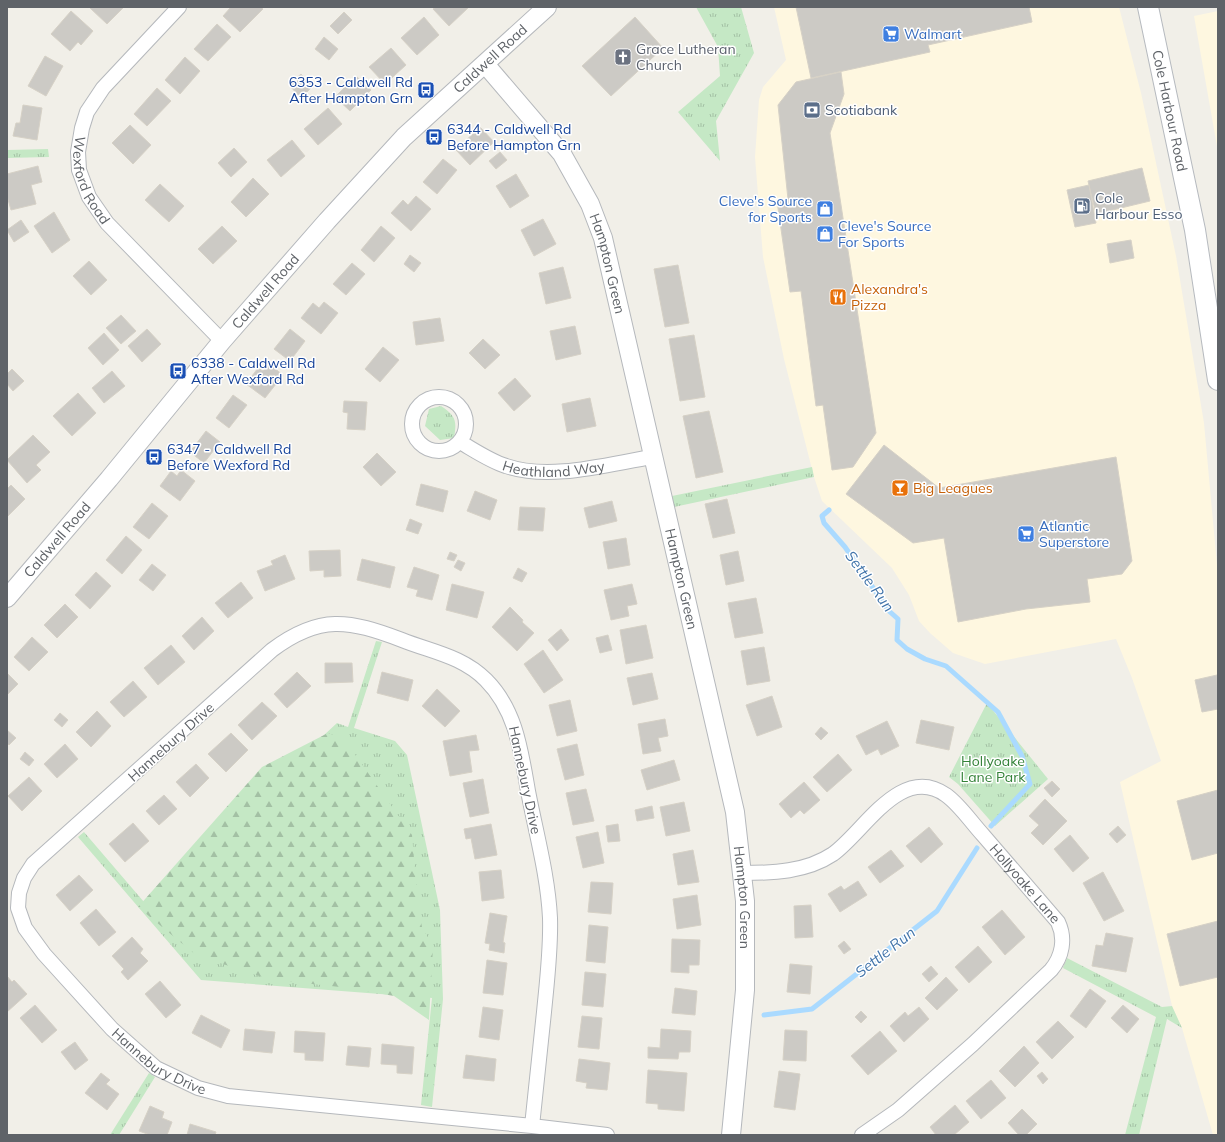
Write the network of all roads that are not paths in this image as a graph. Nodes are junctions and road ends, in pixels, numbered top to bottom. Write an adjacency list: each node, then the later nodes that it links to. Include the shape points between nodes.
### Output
1 (179, 7): 5 (street, Wexford Road, via 103,88 87,112 78,152 79,170 89,197 107,223)
2 (547, 7): 4 (street, Caldwell Road)
3 (1148, 7): 6 (main road, Cole Harbour Road, via 1195,230)
4 (485, 64): 5 (street, Caldwell Road, via 404,137); 8 (street, Hampton Green, via 562,154 595,214 603,238)
5 (222, 341): 9 (street, Caldwell Road)
6 (1218, 380)
7 (460, 442): 8 (street, Heathland Way, via 505,466 523,471 568,471)
8 (652, 457): 10 (street, Hampton Green, via 734,812)
9 (7, 598)
10 (742, 874): 13 (street, Hampton Green, via 745,990); 14 (street, Hollyoake Lane, via 785,871 833,854 894,795 910,788 926,787 942,792 954,802 1008,861 1058,922 1062,933 1062,947 1059,958 1051,970 898,1110)
11 (532, 1126): 11 (street, Hannebury Drive, via 228,1096 173,1078 156,1068 112,1029 44,954 25,928 18,908 24,878 33,864 272,650 296,634 322,624 355,625 458,659 486,680 499,695 512,718 549,901 548,968); 12 (street, Hannebury Drive)
12 (607, 1135)
13 (731, 1135)
14 (862, 1135)

